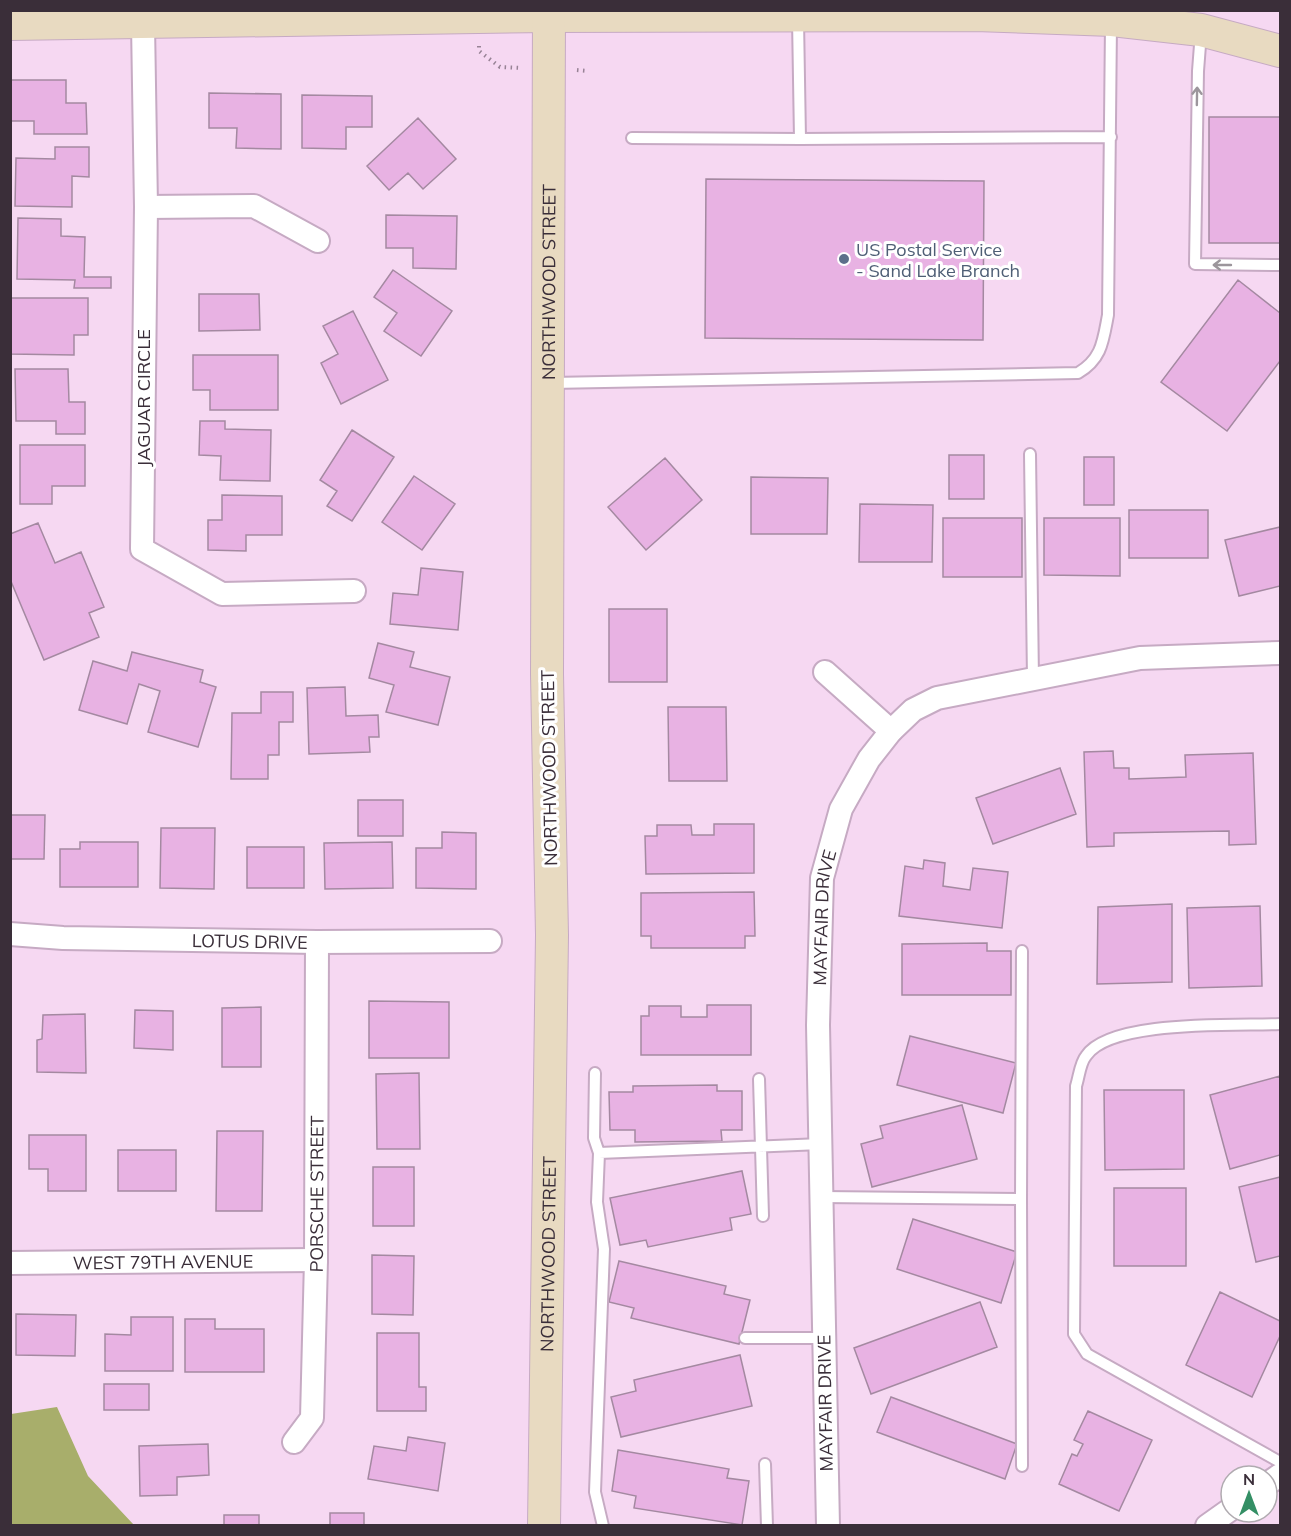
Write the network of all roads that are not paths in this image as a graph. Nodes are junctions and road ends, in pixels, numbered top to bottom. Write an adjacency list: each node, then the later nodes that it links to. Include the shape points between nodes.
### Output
1 (549, 13): 2 (street); 5 (street); 14 (street, NORTHWOOD STREET)
2 (798, 15): 3 (street); 10 (lane)
3 (1112, 20): 6 (street); 8 (lane)
4 (10, 24): 5 (street)
5 (143, 24): 11 (street, JAGUAR CIRCLE)
6 (1201, 30): 7 (street); 13 (lane, one-way to 6, via 1195,264)
7 (1281, 51)
8 (1111, 137): 10 (lane); 14 (lane, via 1108,315 1102,346 1092,365 1078,373)
9 (632, 138): 10 (lane)
10 (800, 139)
11 (146, 207): 12 (street, via 254,206); 16 (street, JAGUAR CIRCLE, via 142,549 222,594)
12 (318, 241)
13 (1281, 265)
14 (548, 383): 43 (street, NORTHWOOD STREET, via 552,935)
15 (1030, 454): 19 (lane)
16 (354, 591)
17 (1281, 653): 19 (street, MAYFAIR DRIVE, via 1140,658)
18 (825, 672): 20 (street)
19 (1033, 679): 20 (street, MAYFAIR DRIVE, via 937,698 913,710)
20 (891, 731): 28 (street, MAYFAIR DRIVE, via 869,759 841,809 822,878 818,1025)
21 (10, 934): 23 (street, LOTUS DRIVE)
22 (490, 941): 23 (street, LOTUS DRIVE)
23 (317, 942): 34 (street, PORSCHE STREET)
24 (1022, 951): 32 (lane)
25 (1281, 1024): 39 (lane, via 1149,1028 1102,1041 1086,1056 1076,1086 1074,1334 1087,1354)
26 (595, 1073): 30 (lane, via 594,1138)
27 (759, 1079): 29 (lane)
28 (821, 1144): 29 (lane); 31 (street, MAYFAIR DRIVE)
29 (761, 1146): 30 (lane); 33 (lane)
30 (599, 1153): 44 (lane, via 597,1202 604,1249 595,1492)
31 (822, 1197): 32 (lane); 37 (street, MAYFAIR DRIVE)
32 (1021, 1199): 41 (lane)
33 (763, 1216)
34 (316, 1260): 35 (street, WEST 79TH AVENUE); 38 (street, PORSCHE STREET, via 312,1418)
35 (10, 1263)
36 (745, 1338): 37 (lane)
37 (824, 1338): 42 (street, MAYFAIR DRIVE)
38 (294, 1442)
39 (1281, 1462)
40 (765, 1464): 45 (lane)
41 (1022, 1466)
42 (824, 1525)
43 (544, 1526)
44 (603, 1526)
45 (767, 1526)

